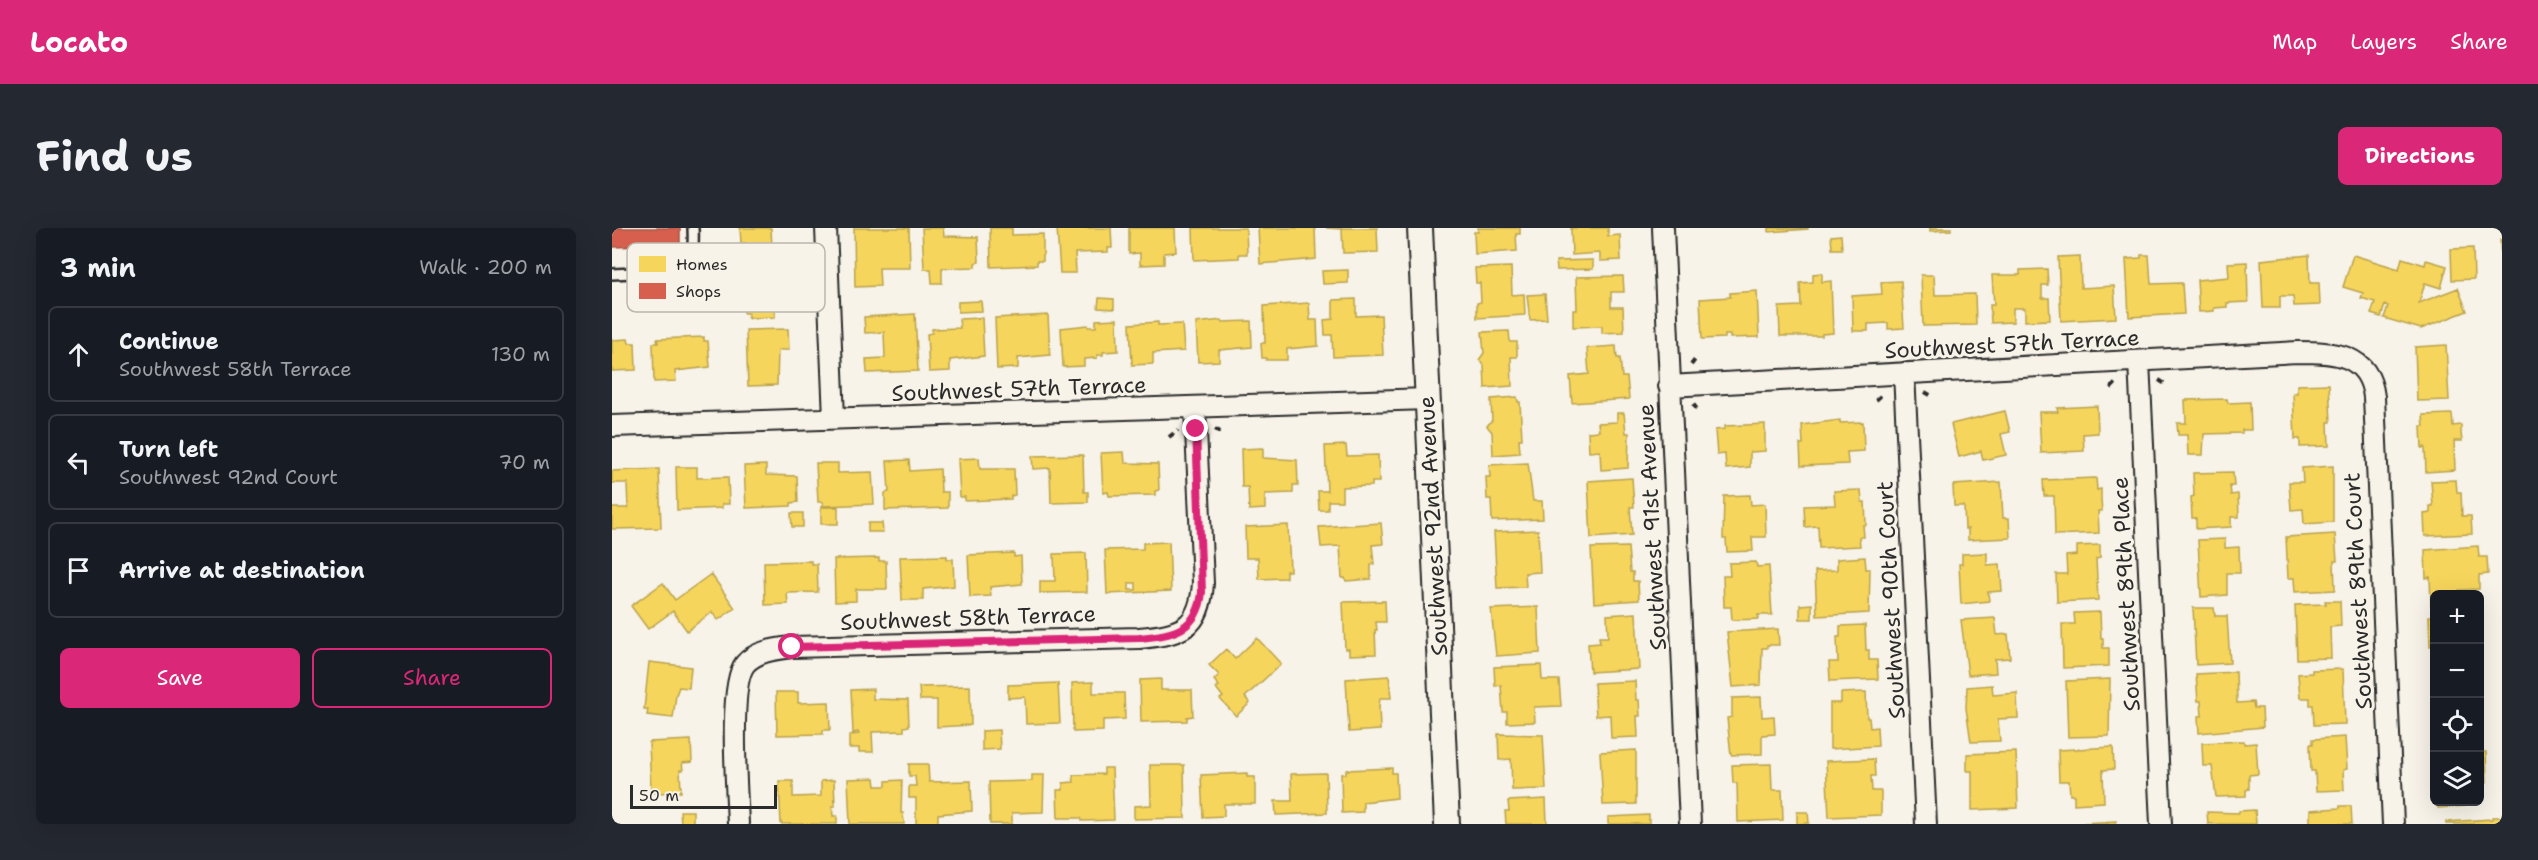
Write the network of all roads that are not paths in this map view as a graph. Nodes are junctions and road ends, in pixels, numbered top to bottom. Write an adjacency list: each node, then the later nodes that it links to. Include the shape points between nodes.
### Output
1 (693, 228): 5 (lane)
2 (826, 228): 14 (street)
3 (1420, 228): 12 (street, Southwest 92nd Avenue)
4 (1663, 228): 11 (street, Southwest 91st Avenue)
5 (694, 243)
6 (627, 273): 7 (lane)
7 (612, 274)
8 (2139, 361): 9 (street, Southwest 57th Terrace, via 2323,351 2340,353); 10 (street, Southwest 57th Terrace); 20 (street, Southwest 89th Place)
9 (2354, 362): 21 (street, Southwest 89th Court, via 2370,381 2374,397)
10 (1904, 374): 11 (street, Southwest 57th Terrace); 19 (street, Southwest 90th Court)
11 (1670, 386): 18 (street, Southwest 91st Avenue)
12 (1427, 399): 13 (street, Southwest 57th Terrace); 17 (street, Southwest 92nd Avenue)
13 (1195, 408): 14 (street, Southwest 57th Terrace); 16 (street, Southwest 58th Terrace, via 1203,583 1200,608 1193,621 1170,633 1139,638 792,647 765,652 745,664 736,700)
14 (834, 418): 15 (street, Southwest 57th Terrace)
15 (612, 426)
16 (738, 824)
17 (1447, 824)
18 (1690, 824)
19 (1926, 824)
20 (2161, 824)
21 (2393, 824)

